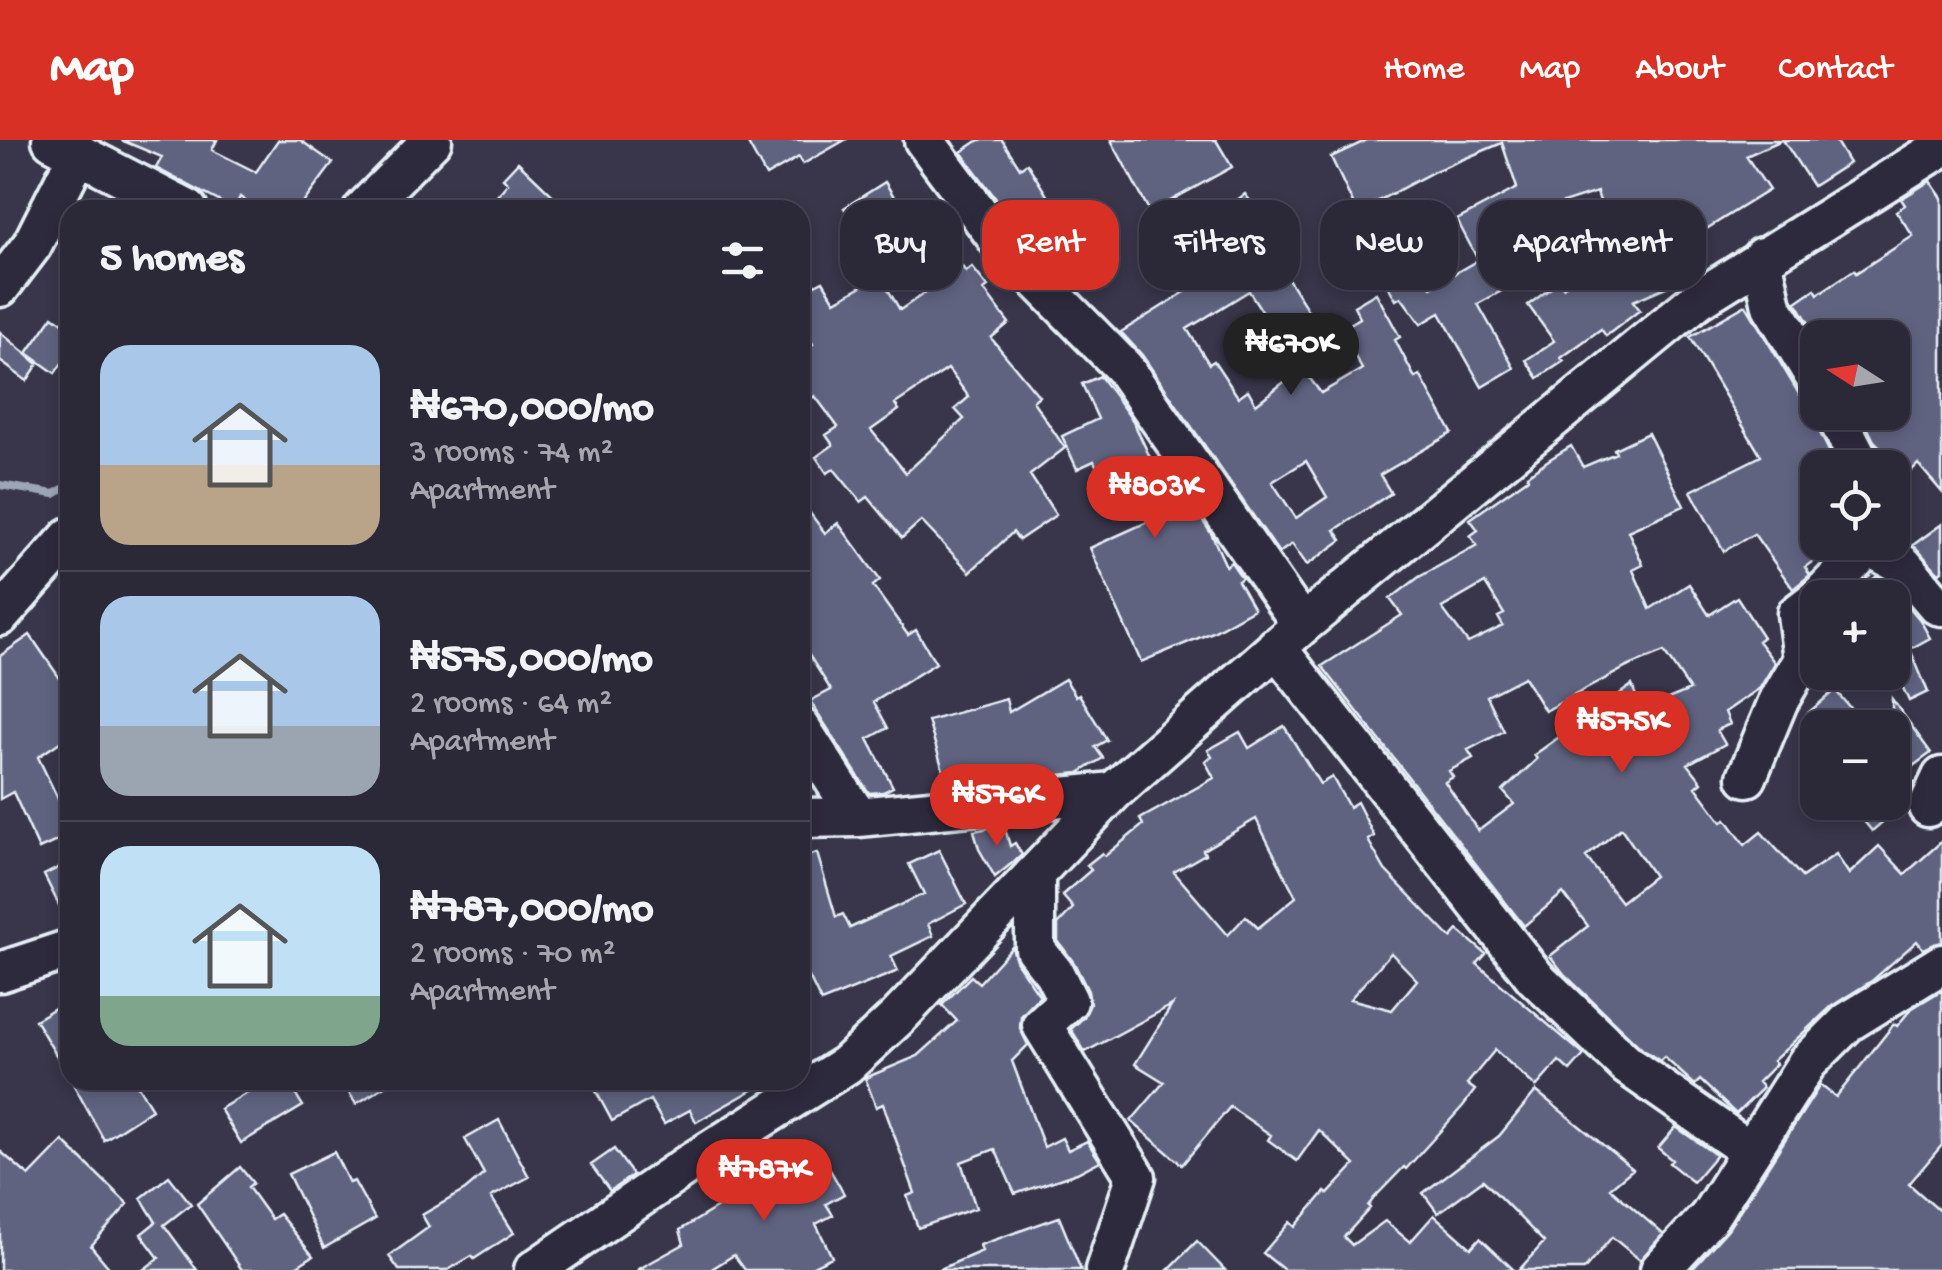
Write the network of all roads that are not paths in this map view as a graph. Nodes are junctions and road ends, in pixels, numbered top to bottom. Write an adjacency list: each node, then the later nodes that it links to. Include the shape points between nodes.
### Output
1 (432, 140): 6 (street)
2 (924, 140): 17 (street, via 1000,242 1124,368)
3 (65, 147): 5 (street); 8 (street, via 32,245)
4 (1942, 147): 7 (street)
5 (168, 200)
6 (373, 200)
7 (1762, 256): 9 (street, via 1772,306); 17 (street, via 1697,300)
8 (0, 287)
9 (1800, 352)
10 (60, 548): 16 (street)
11 (1855, 560): 13 (street)
12 (1894, 560): 14 (street)
13 (1836, 580)
14 (1942, 606)
15 (1800, 612): 18 (street)
16 (0, 616)
17 (1289, 636): 22 (street); 31 (street, via 1536,977 1628,1066)
18 (1800, 636)
19 (1800, 664): 21 (street)
20 (810, 743): 23 (street)
21 (1747, 777)
22 (1113, 792): 23 (street); 25 (street)
23 (858, 817): 24 (street)
24 (810, 818)
25 (1035, 874): 29 (street, via 898,1017); 33 (street, via 1035,948 1068,1001 1042,1026 1136,1177)
26 (60, 952): 28 (street)
27 (1942, 964): 31 (street, via 1848,1022 1807,1064)
28 (0, 972)
29 (810, 1087)
30 (805, 1090): 32 (street)
31 (1750, 1151): 34 (street, via 1709,1218)
32 (534, 1270)
33 (1105, 1270)
34 (1660, 1270)

